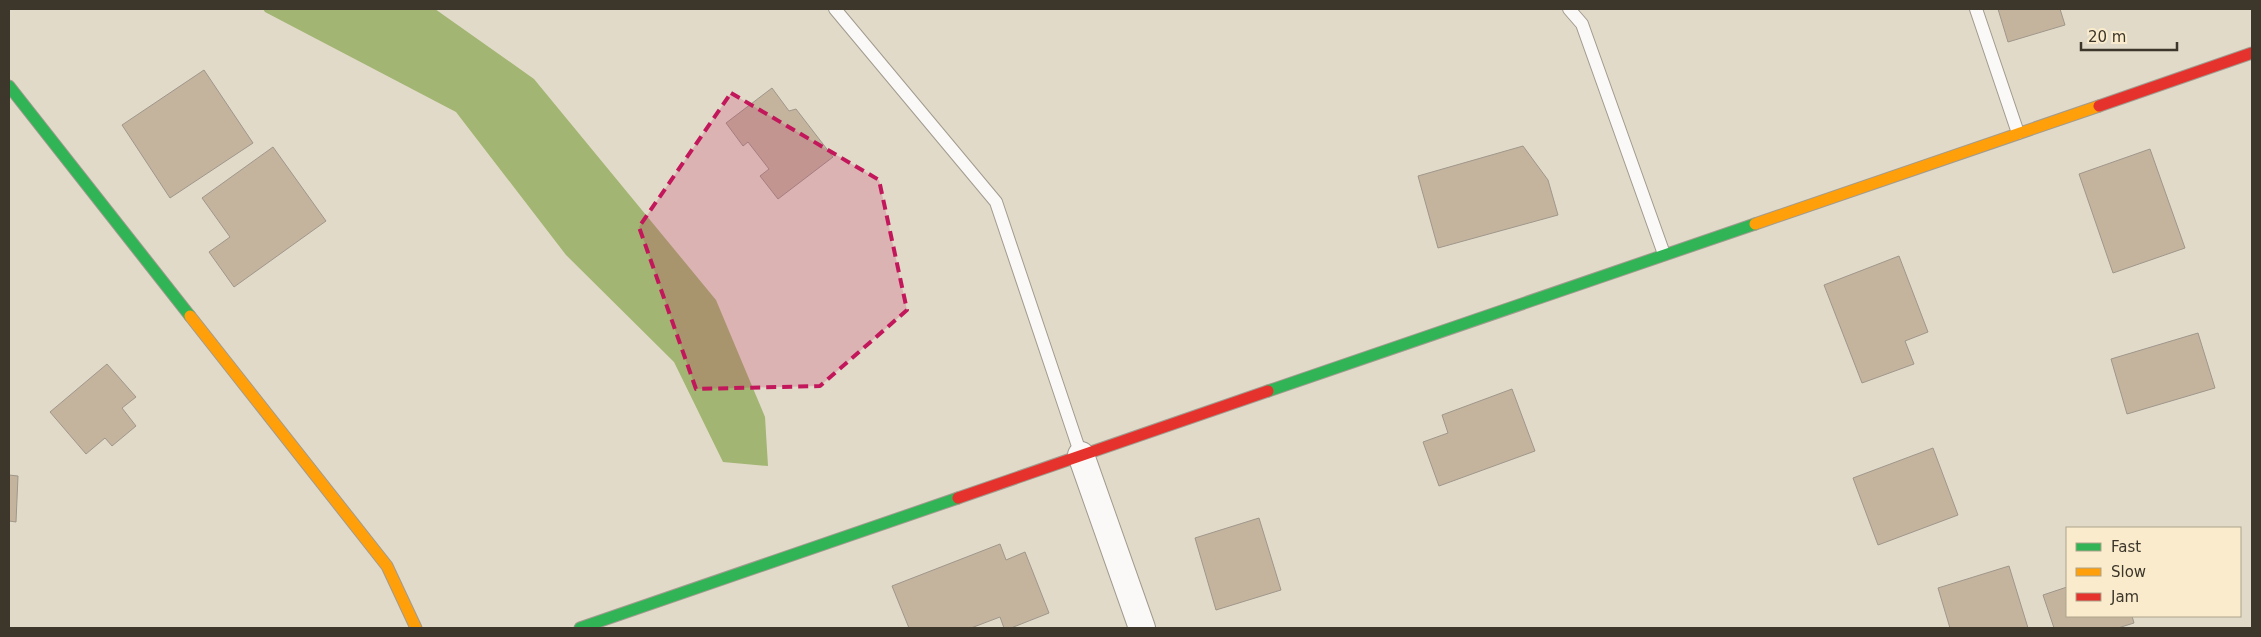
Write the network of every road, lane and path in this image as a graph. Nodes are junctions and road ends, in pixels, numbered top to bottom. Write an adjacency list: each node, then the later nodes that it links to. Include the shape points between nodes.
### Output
1 (835, 9): 8 (lane, via 996,202)
2 (1569, 9): 7 (lane, via 1582,24)
3 (1976, 9): 6 (lane)
4 (2252, 53): 6 (street)
5 (9, 86): 9 (street, via 387,566)
6 (2018, 132): 7 (street)
7 (1664, 254): 8 (street)
8 (1081, 455): 10 (street); 11 (street)
9 (416, 628)
10 (580, 628)
11 (1142, 628)

